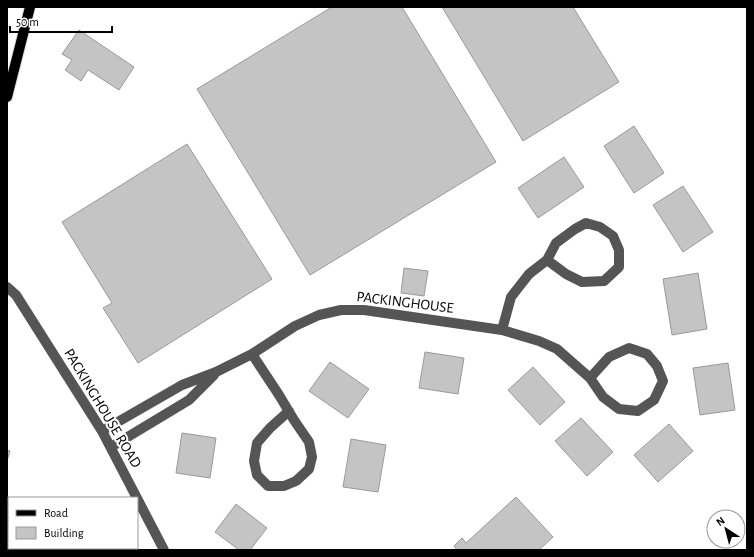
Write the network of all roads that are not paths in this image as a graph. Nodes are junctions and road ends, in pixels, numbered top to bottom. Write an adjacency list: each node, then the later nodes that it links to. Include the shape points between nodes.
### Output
1 (30, 7): 2 (main road)
2 (7, 97)
3 (547, 260): 3 (street, via 582,282 604,282 619,267 619,250 613,236 600,227 586,223 556,243); 5 (street, via 529,274 511,297)
4 (7, 287): 10 (street, PACKINGHOUSE ROAD, via 16,295)
5 (502, 330): 6 (street, PACKINGHOUSE, via 364,310 341,310 319,315 295,326); 8 (street, PACKINGHOUSE, via 557,349)
6 (252, 354): 7 (street, PACKINGHOUSE); 9 (street)
7 (216, 372): 10 (street, PACKINGHOUSE, via 182,385); 11 (street, PACKINGHOUSE, via 189,400)
8 (590, 378): 8 (street, via 603,397 619,409 638,411 654,400 663,381 657,366 647,354 629,348 609,357)
9 (289, 411): 9 (street, via 257,444 254,461 256,475 268,486 284,486 296,481 309,469 312,457 309,442)
10 (102, 431): 11 (street, PACKINGHOUSE ROAD)
11 (111, 447): 12 (street, PACKINGHOUSE ROAD)
12 (137, 497)
13 (138, 499): 14 (street, PACKINGHOUSE ROAD)
14 (164, 550)

